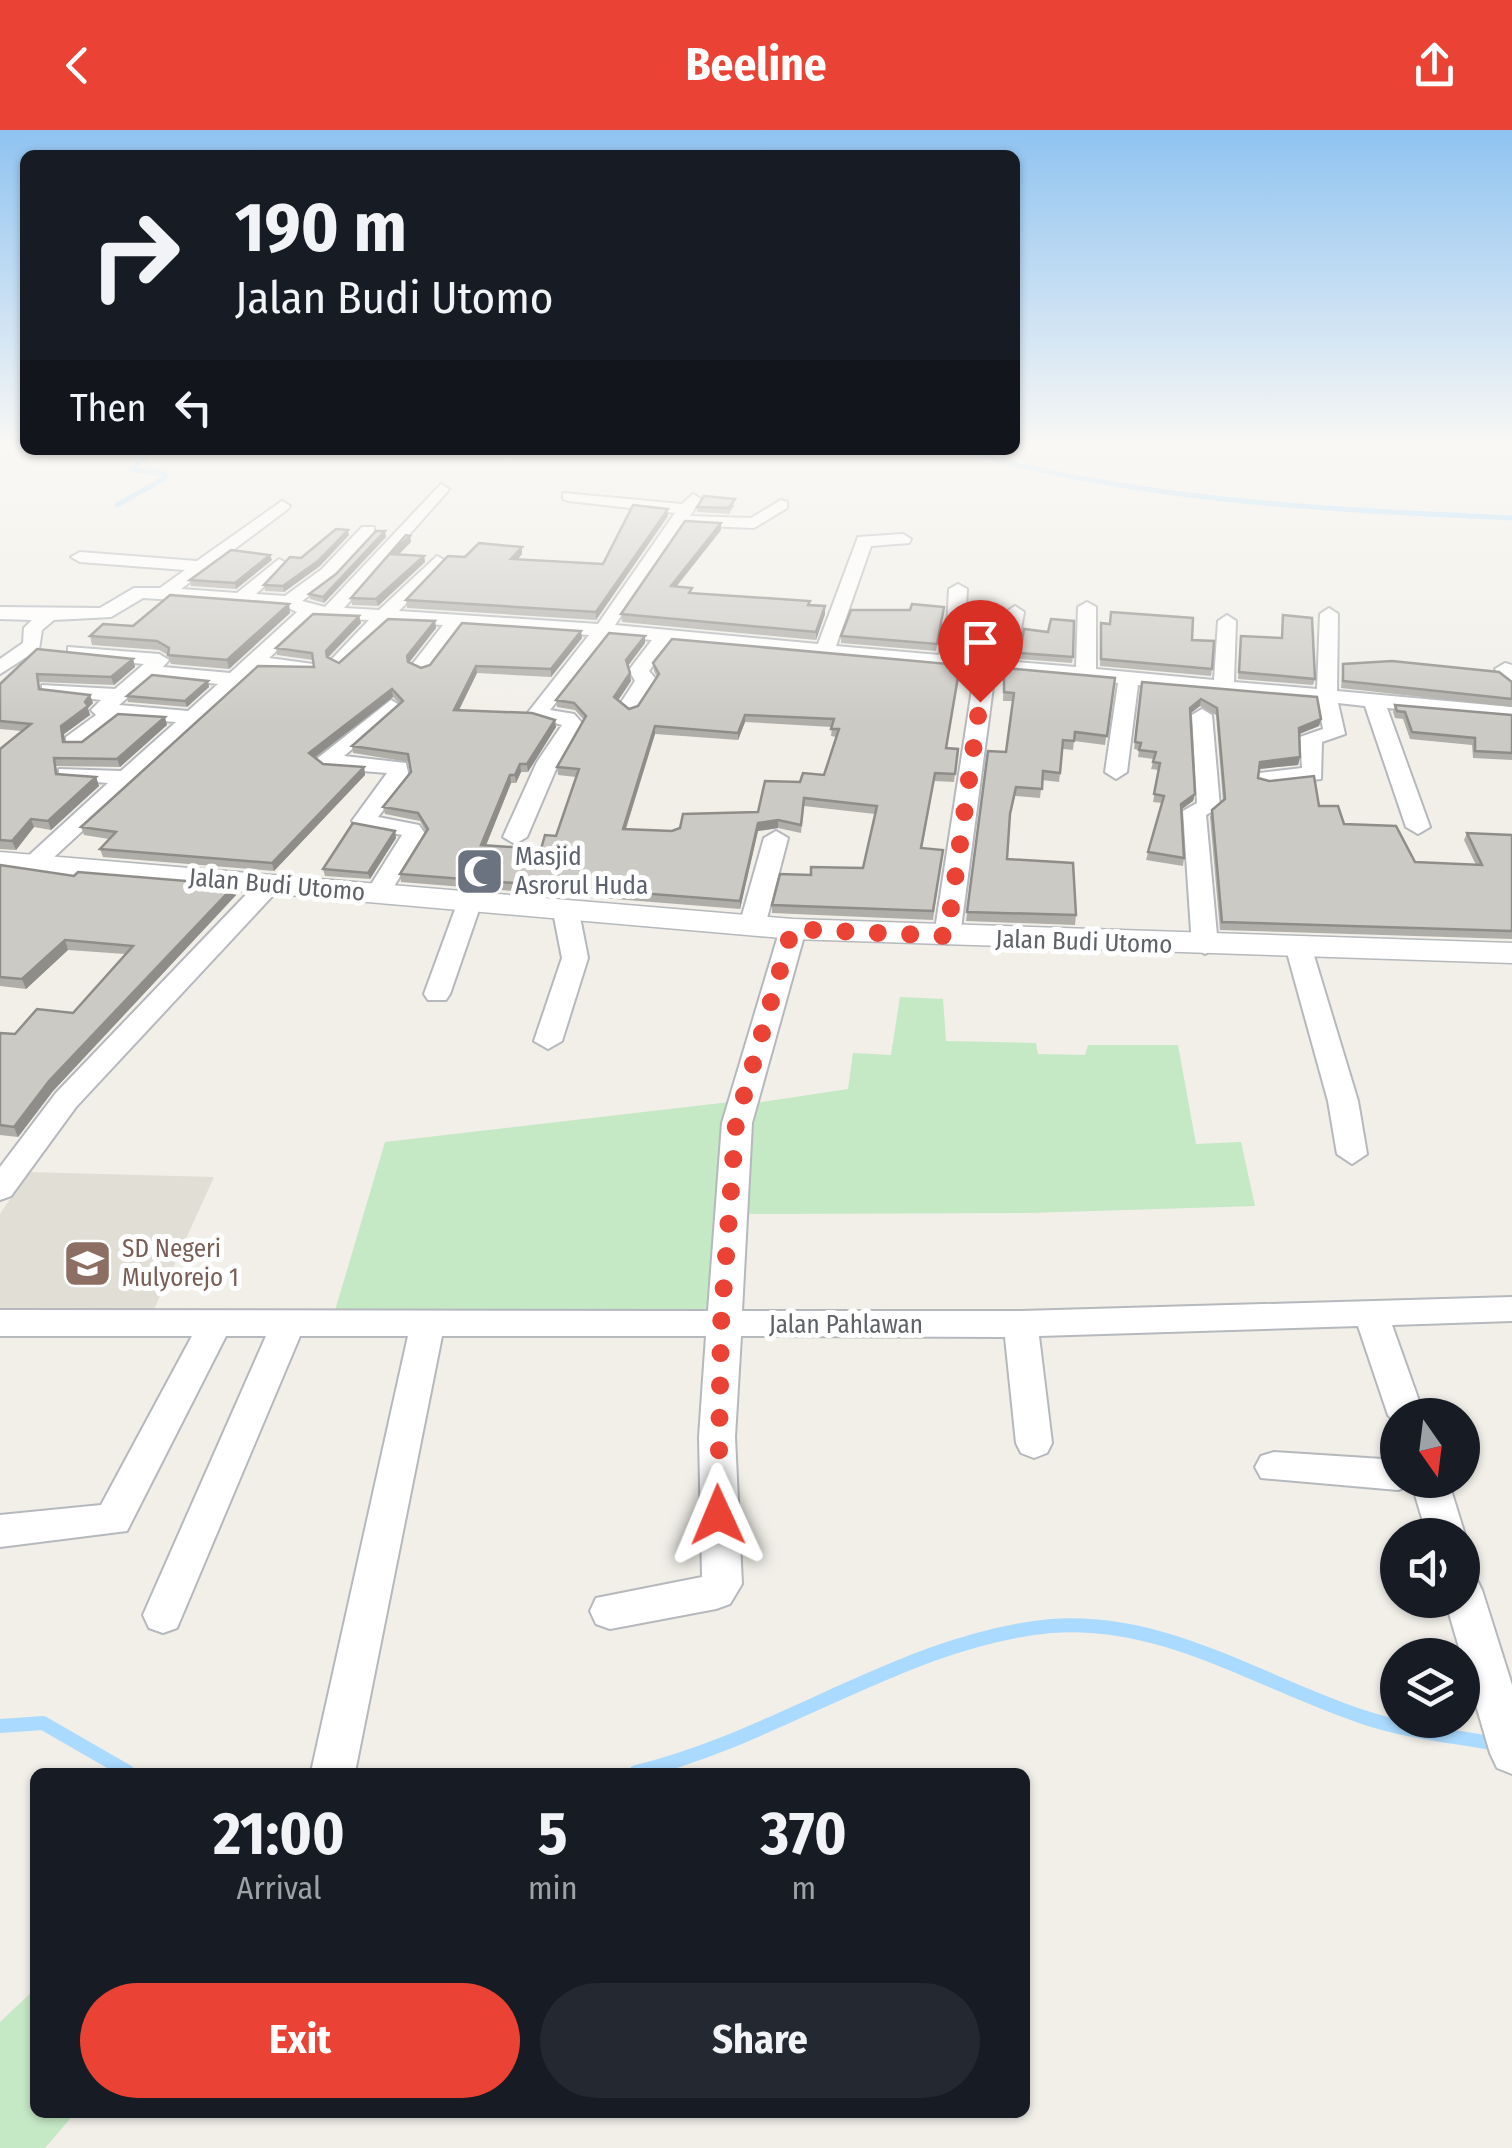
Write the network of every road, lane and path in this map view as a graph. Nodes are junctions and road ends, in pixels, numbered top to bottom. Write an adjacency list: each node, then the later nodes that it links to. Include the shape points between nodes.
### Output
1 (239, 537): 10 (street)
2 (361, 537): 16 (street, via 328,573)
3 (398, 537): 16 (street)
4 (667, 537): 24 (street)
5 (896, 546): 26 (street, via 867,539)
6 (248, 552): 13 (street)
7 (80, 557): 10 (street)
8 (437, 562): 21 (street)
9 (279, 564): 14 (street)
10 (200, 566): 12 (street)
11 (958, 589): 28 (street)
12 (165, 593): 13 (street); 20 (street, via 140,592 98,615)
13 (197, 595): 14 (street)
14 (242, 598): 16 (street)
15 (1088, 606): 36 (street)
16 (309, 608): 21 (street); 30 (street)
17 (1015, 612): 31 (street)
18 (0, 613): 20 (street)
19 (1328, 614): 41 (street)
20 (49, 615): 33 (street, via 33,628 32,645)
21 (385, 618): 23 (street); 29 (street)
22 (1227, 620): 39 (street)
23 (456, 622): 24 (street); 32 (street)
24 (603, 630): 25 (street); 55 (street, via 536,715 573,724 548,762)
25 (665, 636): 26 (street); 45 (street, via 639,670 646,680)
26 (825, 650): 28 (street)
27 (75, 651): 35 (street, via 160,660)
28 (948, 660): 31 (street)
29 (340, 661)
30 (250, 662): 34 (street); 38 (street)
31 (995, 665): 36 (street); 65 (street)
32 (421, 666)
33 (0, 668)
34 (306, 668)
35 (148, 671): 38 (street); 42 (street)
36 (1086, 674): 37 (street)
37 (1128, 678): 39 (street); 50 (street)
38 (230, 680): 48 (street)
39 (1224, 686): 41 (street)
40 (49, 689): 42 (street)
41 (1326, 697): 43 (street); 53 (street, via 1334,734 1311,737 1312,774)
42 (116, 703): 48 (street); 49 (street)
43 (1375, 704): 46 (street); 54 (street)
44 (391, 706): 60 (street, via 325,762 398,768 364,821 414,835)
45 (628, 708)
46 (1512, 714)
47 (1202, 715): 66 (street, via 1209,807 1194,811)
48 (192, 718): 52 (street)
49 (74, 742)
50 (1116, 772)
51 (67, 774): 52 (street)
52 (126, 778): 58 (street)
53 (1267, 778)
54 (1418, 827)
55 (516, 836)
56 (776, 838): 63 (street)
57 (0, 861): 58 (street, Jalan Budi Utomo)
58 (33, 864): 59 (street, Jalan Budi Utomo)
59 (270, 886): 60 (street, Jalan Budi Utomo); 72 (street, via 66,1100)
60 (377, 894): 61 (street, Jalan Budi Utomo)
61 (469, 904): 62 (street, Jalan Budi Utomo); 69 (street)
62 (566, 912): 63 (street, Jalan Budi Utomo); 70 (street, via 575,958)
63 (752, 926): 64 (street, Jalan Budi Utomo)
64 (792, 929): 65 (street, Jalan Budi Utomo); 78 (street, via 739,1103)
65 (947, 936): 66 (street, Jalan Budi Utomo)
66 (1206, 946): 67 (street, Jalan Budi Utomo)
67 (1299, 949): 68 (street, Jalan Budi Utomo); 71 (street, via 1344,1100)
68 (1512, 953)
69 (437, 994)
70 (548, 1041)
71 (1352, 1154)
72 (0, 1189)
73 (1512, 1309): 74 (street, Jalan Pahlawan)
74 (1370, 1314): 79 (street, Jalan Pahlawan); 81 (street)
75 (428, 1322): 77 (street, Jalan Pahlawan); 78 (street, Jalan Pahlawan); 90 (street)
76 (0, 1323): 80 (street, Jalan Pahlawan)
77 (288, 1324): 80 (street, Jalan Pahlawan); 87 (street)
78 (721, 1324): 79 (street, Jalan Pahlawan); 86 (street, via 716,1438 722,1584 716,1592)
79 (1022, 1324): 82 (street)
80 (215, 1325): 85 (street, via 113,1520)
81 (1400, 1398)
82 (1034, 1443)
83 (1274, 1467): 84 (street)
84 (1380, 1474)
85 (0, 1531)
86 (610, 1611)
87 (163, 1615)
88 (1471, 1618): 89 (street)
89 (1512, 1753)
90 (334, 1768)

